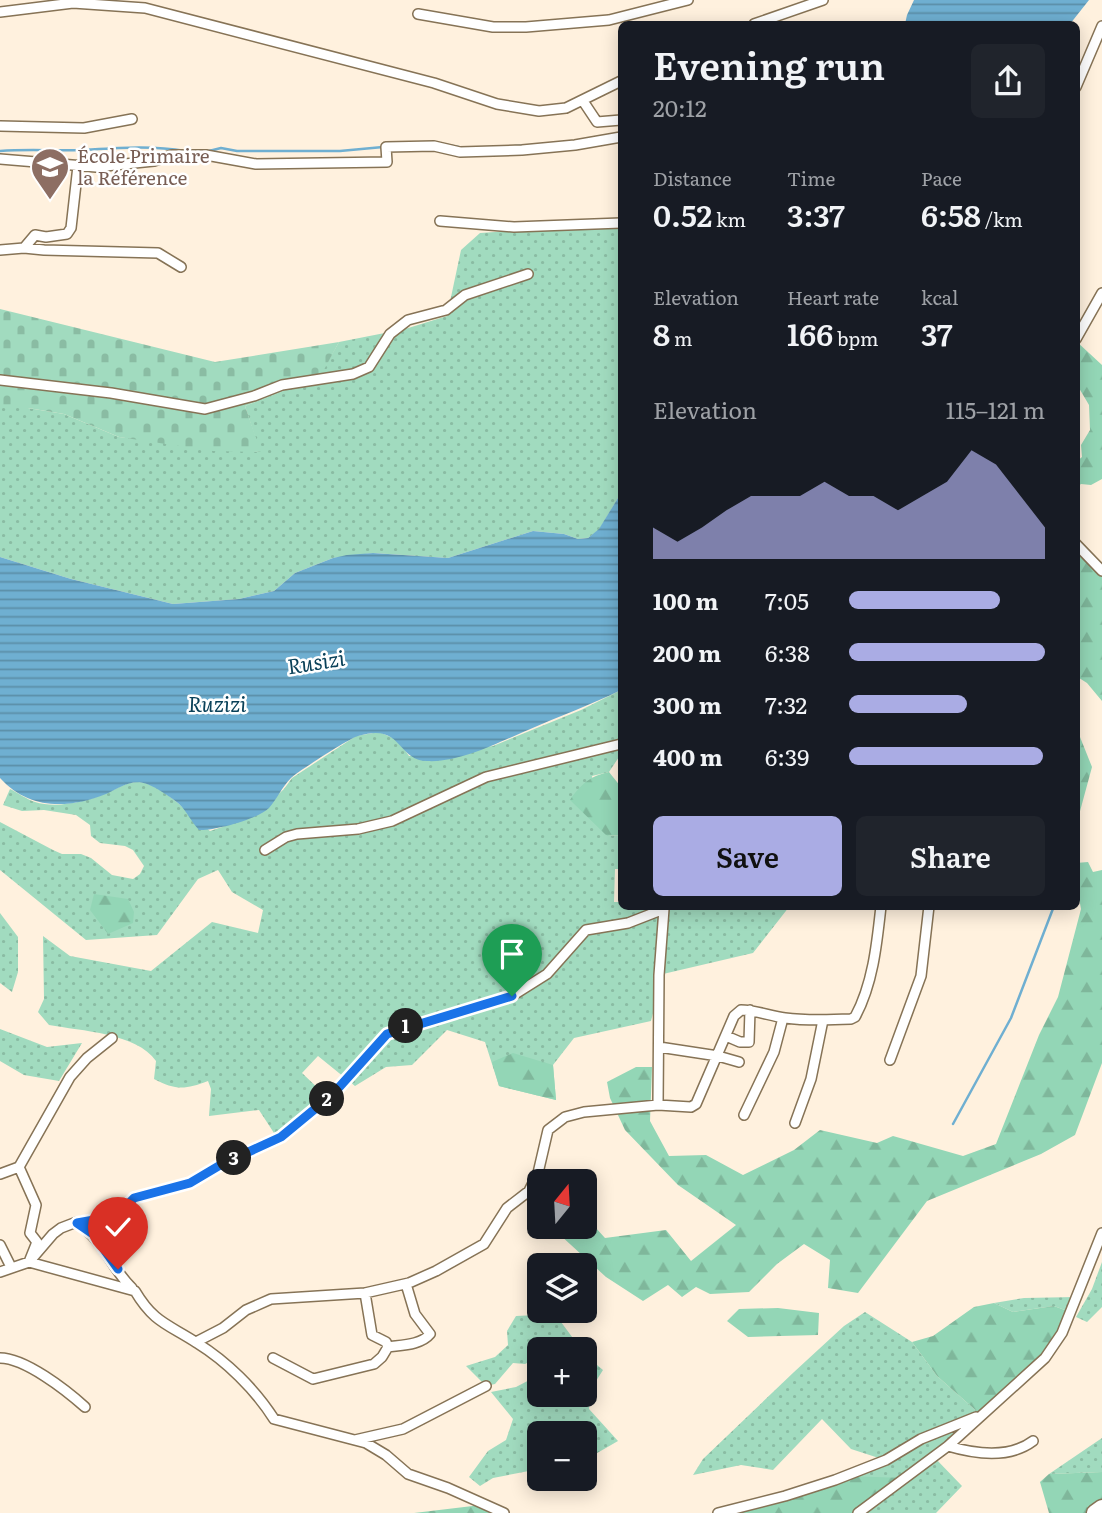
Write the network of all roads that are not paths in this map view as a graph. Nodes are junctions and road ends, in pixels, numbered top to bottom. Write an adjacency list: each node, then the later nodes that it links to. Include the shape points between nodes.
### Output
1 (688, 0): 4 (street, via 609,20 526,27 493,27)
2 (823, 0): 5 (street)
3 (0, 12): 9 (street, via 55,3 145,8 512,107 558,111)
4 (418, 14)
5 (783, 20)
6 (1102, 26): 7 (street)
7 (1080, 78)
8 (618, 82): 9 (street)
9 (583, 101): 11 (street, via 597,122)
10 (132, 120): 12 (street, via 84,128)
11 (618, 120)
12 (0, 126)
13 (618, 138): 15 (street, via 522,150 386,147 387,162 256,164 206,155 172,155 115,166)
14 (0, 159): 15 (street)
15 (78, 166): 18 (street, via 71,228 67,233 35,235)
16 (440, 221): 17 (street, via 514,228)
17 (618, 223)
18 (24, 248): 19 (street); 20 (street, via 158,253)
19 (0, 250)
20 (181, 267)
21 (528, 274): 24 (street, via 465,295 446,310 408,320 390,334 369,367 361,371 282,385 205,409)
22 (1102, 293): 23 (street)
23 (1080, 332)
24 (0, 380)
25 (1080, 548): 26 (street)
26 (1102, 571)
27 (618, 745): 28 (street, via 486,777 392,821 297,834)
28 (265, 850)
29 (659, 910): 47 (street, via 628,923 586,930 547,974 512,996 387,1034 333,1094 281,1137 190,1183 134,1198 117,1216)
30 (664, 910): 38 (street)
31 (881, 910): 35 (street, via 876,948 859,1009 851,1019)
32 (929, 910): 40 (street, via 921,976)
33 (750, 1010): 34 (street); 36 (street, via 734,1016); 36 (street, via 749,1042)
34 (783, 1018): 35 (street); 43 (street, via 774,1052)
35 (823, 1020): 44 (street, via 811,1079)
36 (726, 1036): 39 (street)
37 (112, 1038): 45 (street, via 70,1077)
38 (659, 1047): 39 (street); 42 (street)
39 (718, 1056): 41 (street); 42 (street, via 696,1104)
40 (890, 1060)
41 (739, 1062)
42 (658, 1105): 53 (street, via 565,1116 548,1130 533,1185 507,1208 484,1244)
43 (744, 1115)
44 (795, 1123)
45 (19, 1167): 46 (street); 50 (street, via 36,1205 30,1233 37,1242)
46 (0, 1174)
47 (77, 1223): 50 (street, via 53,1234); 54 (street, via 93,1234)
48 (1102, 1233): 62 (street, via 1055,1344 1026,1377)
49 (0, 1245): 51 (street)
50 (29, 1262): 51 (street); 54 (street)
51 (11, 1267): 52 (street)
52 (0, 1272)
53 (406, 1284): 55 (street); 57 (street, via 415,1314 430,1334 414,1343)
54 (135, 1292): 56 (street, via 160,1323)
55 (366, 1293): 56 (street, via 271,1299); 57 (street, via 372,1335)
56 (196, 1342): 63 (street, via 261,1398 274,1419)
57 (388, 1347): 59 (street, via 374,1364 313,1380)
58 (0, 1358): 61 (street, via 12,1358 60,1384)
59 (273, 1358)
60 (486, 1386): 63 (street, via 402,1429)
61 (85, 1407)
62 (981, 1415): 65 (street); 68 (street, via 835,1480)
63 (354, 1440): 67 (street, via 386,1455 408,1474)
64 (1033, 1441): 65 (street, via 1023,1449 1001,1452 972,1453)
65 (948, 1446): 69 (street)
66 (1102, 1508): 70 (highway)
67 (504, 1513)
68 (718, 1513)
69 (858, 1513)
70 (1095, 1513)

